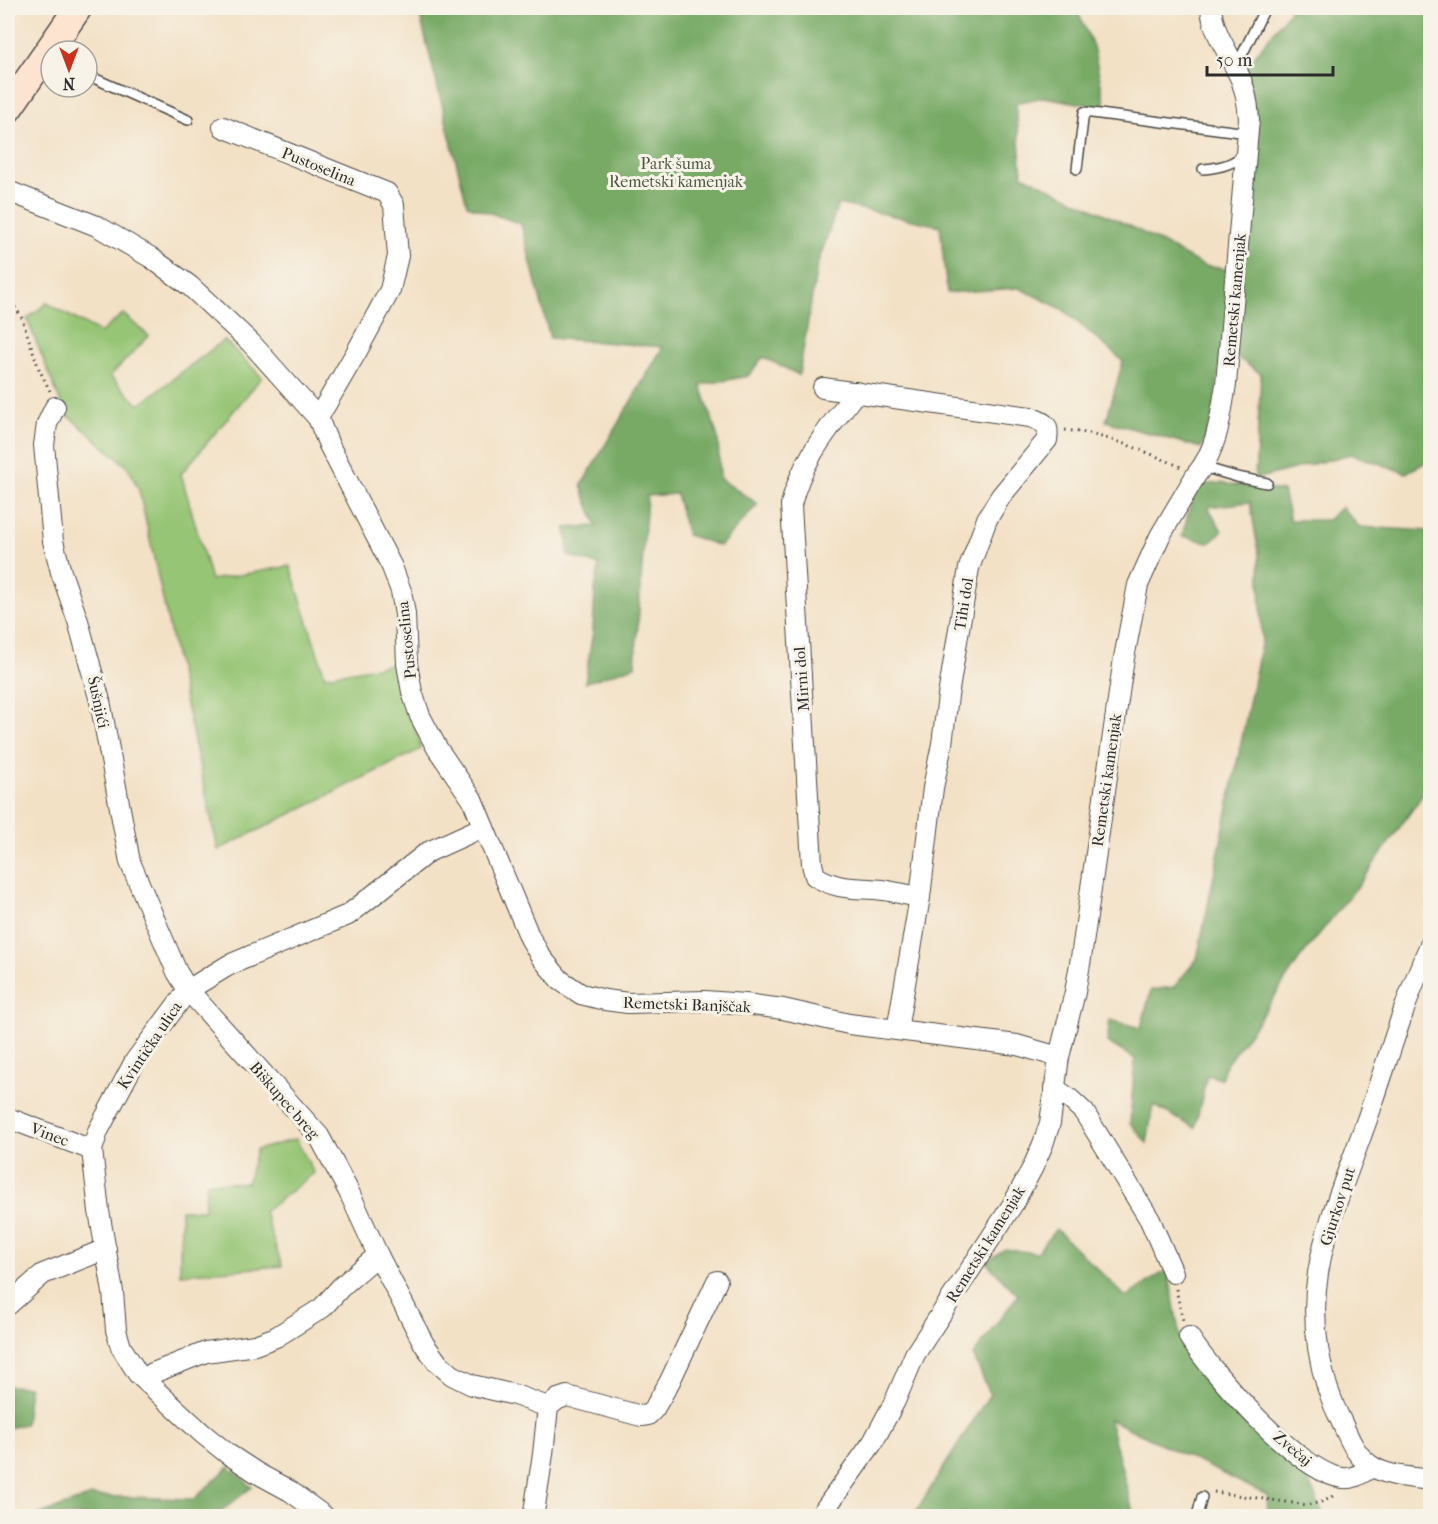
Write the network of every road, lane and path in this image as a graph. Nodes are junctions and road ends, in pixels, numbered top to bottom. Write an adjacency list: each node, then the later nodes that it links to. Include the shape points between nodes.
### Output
1 (78, 8): 4 (main road)
2 (1211, 8): 6 (street, Remetski kamenjak, via 1218,38)
3 (1265, 8): 6 (lane)
4 (58, 39)
5 (39, 68): 8 (main road)
6 (1237, 70): 11 (street, Remetski kamenjak, via 1248,98)
7 (99, 80): 9 (lane)
8 (8, 109)
9 (188, 120)
10 (223, 127): 19 (street, Pustoselina, via 387,193 394,205 398,256 390,290)
11 (1247, 141): 12 (lane, via 1084,112); 13 (lane, via 1238,160); 21 (street, Remetski kamenjak, via 1226,384 1212,446)
12 (1077, 169)
13 (1203, 169)
14 (8, 191): 19 (street, Pustoselina, via 97,226 190,286 251,343)
15 (8, 297): 18 (path, via 21,316)
16 (824, 388): 17 (street)
17 (856, 392): 20 (street, via 1030,417); 24 (street, Mirni dol, via 804,467 790,505 812,864 815,876 830,885)
18 (55, 407): 26 (street, Šušnjići, via 44,445 53,541 100,701 130,862)
19 (318, 418): 23 (street, Pustoselina, via 401,591 407,664 420,716 472,799)
20 (1049, 430): 21 (path, via 1067,429 1098,436); 24 (street, Tihi dol, via 1047,440 1021,469 987,519 969,567 933,788)
21 (1199, 471): 22 (lane); 28 (street, Remetski kamenjak, via 1160,536 1138,585 1081,958)
22 (1267, 483)
23 (483, 827): 26 (street, Kvintička ulica, via 428,852 348,915 229,965); 27 (street, Remetski Banjščak, via 541,957 560,980 581,994 628,1003 745,1004)
24 (920, 897): 27 (street, Tihi dol)
25 (1431, 945): 40 (street, Gjurkov put, via 1347,1176 1318,1274 1317,1335 1325,1380 1350,1443)
26 (188, 990): 31 (street, Kvintička ulica, via 135,1061); 33 (street, Biškupec breg, via 319,1136)
27 (897, 1030): 28 (street, Remetski Banjščak, via 1017,1045)
28 (1059, 1057): 29 (street, Remetski kamenjak)
29 (1054, 1088): 34 (street, via 1084,1112 1150,1220); 46 (street, Remetski kamenjak, via 1043,1144 1013,1204 915,1354 873,1442)
30 (8, 1118): 31 (street, Vinec)
31 (92, 1150): 32 (street, Kvintička ulica)
32 (106, 1249): 36 (street, via 43,1274); 38 (street, Kvintička ulica, via 116,1330 121,1347)
33 (378, 1256): 38 (street, via 322,1308 276,1337 255,1345 206,1352); 39 (street, Biškupec breg, via 437,1362 472,1385)
34 (1173, 1273): 37 (path)
35 (717, 1281): 39 (street, via 670,1381 648,1415 567,1396)
36 (8, 1305)
37 (1186, 1330): 41 (street, Zvečaj, via 1212,1369 1283,1442 1304,1460)
38 (144, 1379): 44 (street, Kvintička ulica, via 228,1454)
39 (548, 1407): 45 (street)
40 (1372, 1467): 41 (street); 42 (street, via 1391,1475)
41 (1342, 1479): 43 (path, via 1332,1497 1307,1505 1207,1491)
42 (1431, 1480)
43 (1202, 1497): 47 (lane)
44 (324, 1516)
45 (535, 1516)
46 (820, 1516)
47 (1197, 1516)

